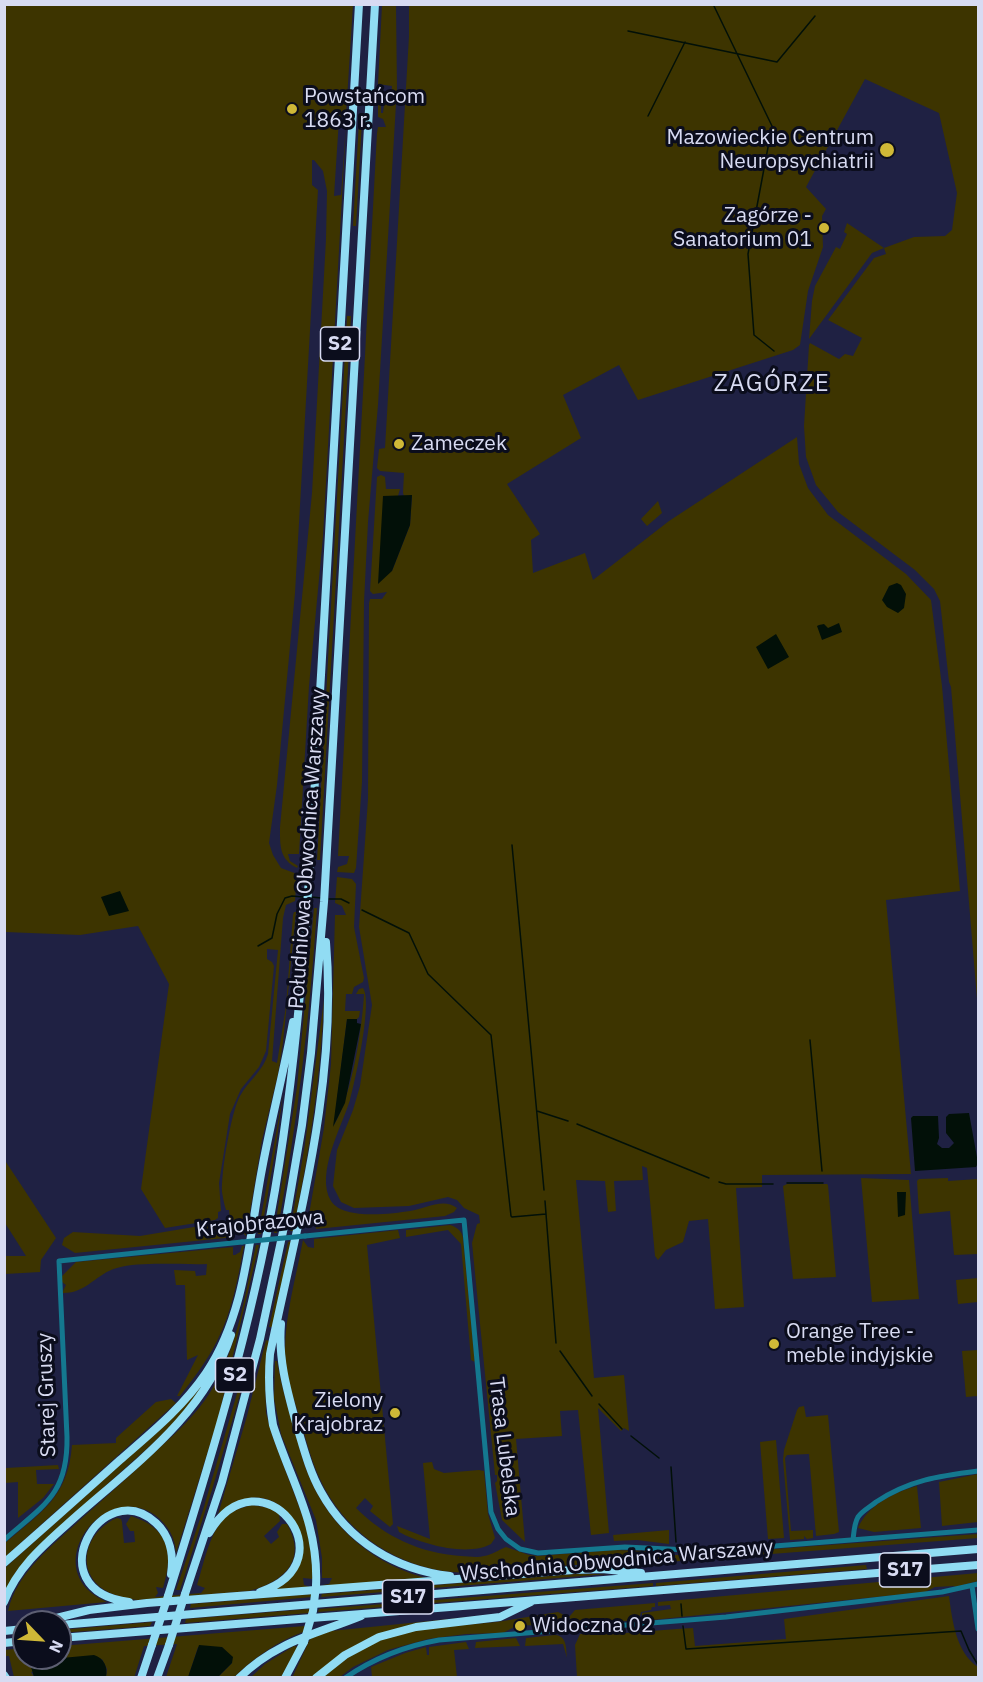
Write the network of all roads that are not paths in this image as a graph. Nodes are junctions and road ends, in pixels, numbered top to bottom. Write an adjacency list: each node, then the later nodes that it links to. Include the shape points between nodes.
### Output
1 (359, 4): 4 (highway, Południowa Obwodnica Warszawy / S2)
2 (375, 4): 3 (highway, Południowa Obwodnica Warszawy / S2)
3 (323, 915): 8 (highway, via 327,1016 321,1098); 13 (highway, Południowa Obwodnica Warszawy / S2, via 310,1064 282,1240 232,1448)
4 (304, 957): 6 (highway); 22 (highway, Południowa Obwodnica Warszawy / S2, via 285,1128 258,1280 220,1428)
5 (464, 1220): 7 (street, Krajobrazowa, bridge); 12 (street, Trasa Lubelska, via 491,1512 506,1539 526,1551 542,1553 625,1547 711,1551)
6 (246, 1258): 15 (highway, via 229,1328 193,1391); 24 (highway, via 233,1331 205,1390 181,1422 26,1563)
7 (59, 1261): 11 (street, Starej Gruszy, via 66,1465 53,1495)
8 (283, 1303): 18 (highway, via 280,1355 286,1385 313,1474 330,1507 358,1538 387,1558 427,1573); 34 (highway, bridge, via 270,1354 270,1409 279,1444 312,1529 316,1557 313,1611 304,1642)
9 (978, 1472): 12 (street, via 931,1478 894,1490 859,1516)
10 (978, 1530): 12 (street, Trasa Lubelska)
11 (4, 1540)
12 (853, 1540)
13 (201, 1546): 21 (highway, via 220,1518 235,1506 267,1503 288,1516 299,1540 294,1568 271,1589); 32 (highway, Południowa Obwodnica Warszawy / S2, bridge)
14 (978, 1549): 17 (highway, Wschodnia Obwodnica Warszawy / S17)
15 (4, 1563)
16 (978, 1565): 23 (highway, Wschodnia Obwodnica Warszawy / S17)
17 (666, 1575): 18 (highway, via 602,1569); 28 (highway, Wschodnia Obwodnica Warszawy / S17)
18 (469, 1577): 21 (highway)
19 (978, 1584): 20 (street)
20 (972, 1586): 29 (street); 36 (street, via 737,1616 439,1640 389,1654)
21 (249, 1595): 25 (highway)
22 (168, 1596): 25 (highway, via 172,1556 161,1528 133,1512 108,1516 86,1538 82,1559 87,1577 108,1597); 31 (highway, Południowa Obwodnica Warszawy / S2, bridge)
23 (536, 1599): 26 (highway, S17); 35 (highway, via 500,1617 416,1627 379,1636 345,1654)
24 (4, 1602)
25 (147, 1603): 27 (highway)
26 (371, 1612): 30 (highway, S17); 33 (highway, via 287,1643)
27 (72, 1614)
28 (72, 1624)
29 (978, 1629)
30 (72, 1637)
31 (141, 1677)
32 (157, 1677)
33 (239, 1677)
34 (285, 1677)
35 (316, 1677)
36 (345, 1677)

